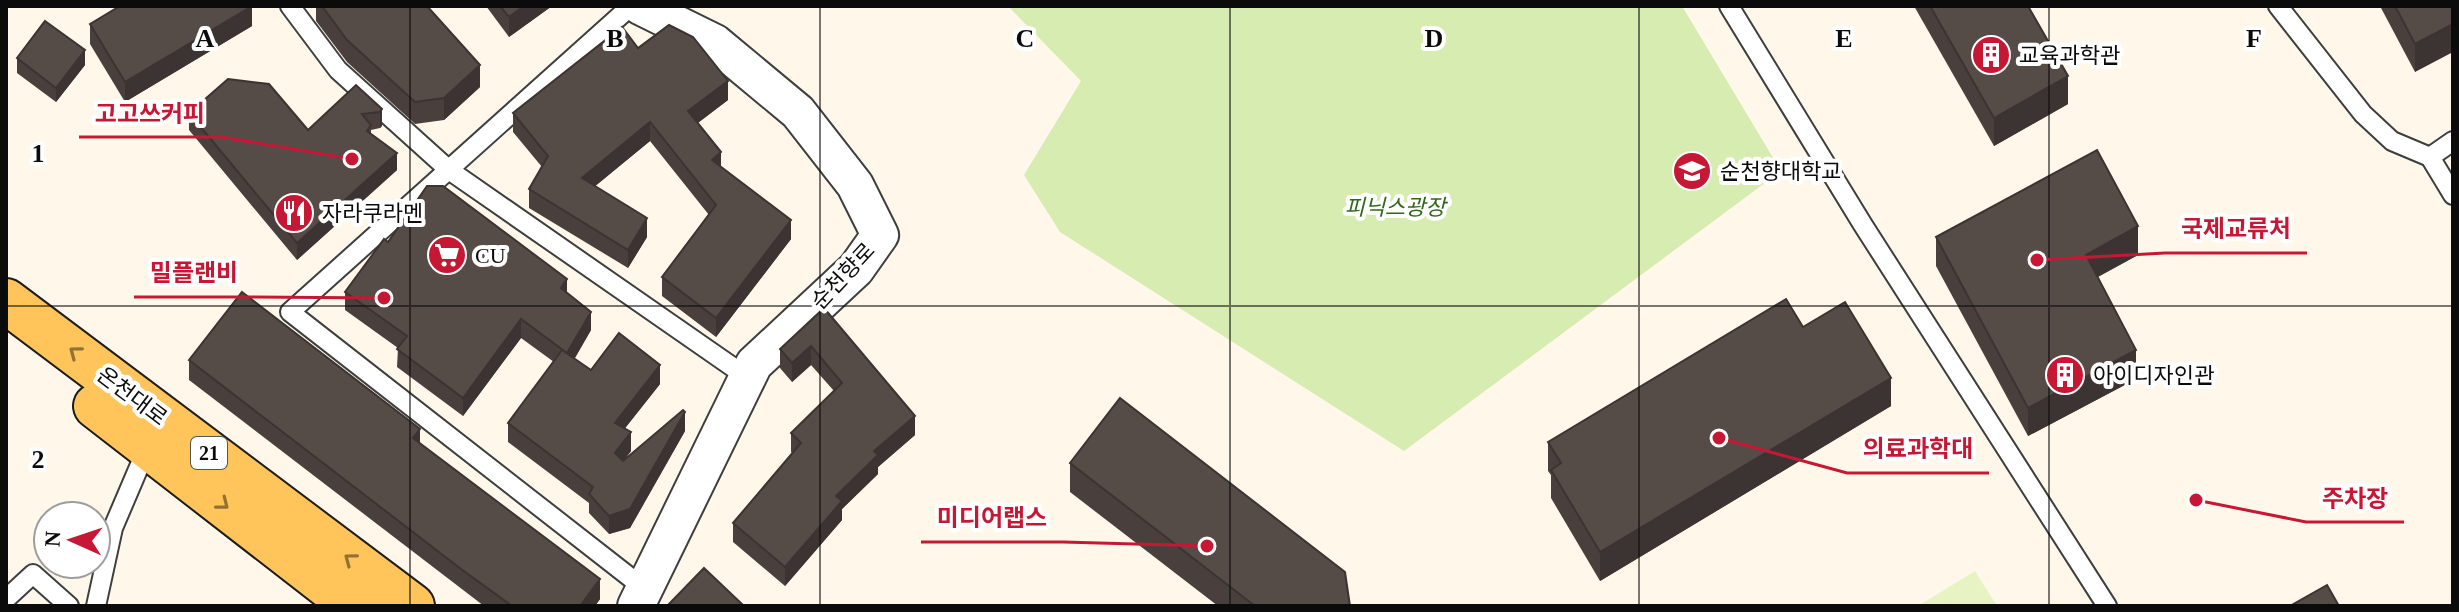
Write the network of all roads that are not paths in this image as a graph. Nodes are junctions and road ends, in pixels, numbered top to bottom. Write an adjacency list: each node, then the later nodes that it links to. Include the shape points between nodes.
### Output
1 (290, 6): 8 (lane, via 338,70)
2 (631, 6): 8 (lane)
3 (640, 6): 12 (street, 순천향로, via 715,43 798,112 855,185 880,235 856,269 754,364)
4 (1729, 6): 20 (lane)
5 (2278, 6): 7 (lane, via 2363,114 2392,141)
6 (2453, 141): 7 (lane)
7 (2430, 157): 9 (lane)
8 (449, 170): 12 (lane); 14 (lane, via 290,312)
9 (2453, 195)
10 (6, 301): 19 (main road, 온천대로 / 21, one-way to 10)
11 (6, 336): 13 (main road, 온천대로 / 21)
12 (747, 377): 14 (street, 순천향로)
13 (148, 446): 17 (lane, 온천대로, via 113,528); 18 (main road, 온천대로 / 21, one-way to 18)
14 (641, 597)
15 (6, 599): 16 (lane, via 33,574)
16 (69, 606)
17 (96, 606)
18 (354, 606)
19 (412, 606)
20 (2107, 606)

